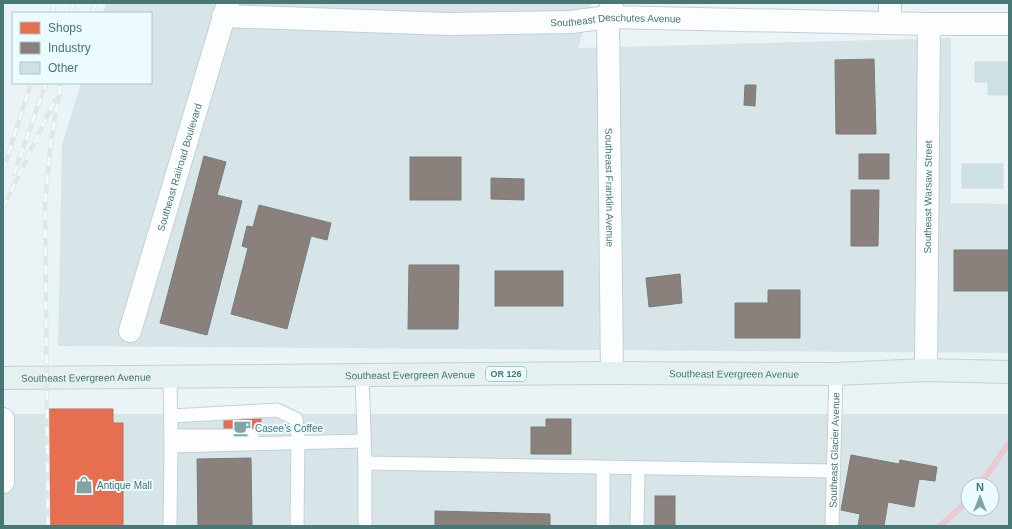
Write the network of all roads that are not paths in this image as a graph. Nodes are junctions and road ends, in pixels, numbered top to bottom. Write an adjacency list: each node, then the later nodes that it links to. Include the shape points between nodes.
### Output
1 (226, 9): 2 (street, Southeast Deschutes Avenue, via 449,24 570,22); 6 (street, Southeast Railroad Boulevard)
2 (610, 10): 3 (street, Southeast Deschutes Avenue); 9 (street, Southeast Franklin Avenue)
3 (890, 13): 4 (street, Southeast Deschutes Avenue)
4 (929, 24): 5 (street, Southeast Deschutes Avenue); 7 (street, Southeast Warsaw Street)
5 (1009, 24)
6 (130, 331)
7 (926, 370): 8 (highway, Southeast Evergreen Avenue / OR 126); 10 (highway, Southeast Evergreen Avenue / OR 126)
8 (1009, 372)
9 (612, 373): 10 (highway, Southeast Evergreen Avenue / OR 126); 11 (highway, Southeast Evergreen Avenue / OR 126)
10 (836, 374): 22 (lane, Southeast Glacier Avenue)
11 (362, 375): 12 (highway, Southeast Evergreen Avenue / OR 126); 18 (lane)
12 (170, 377): 13 (highway, Southeast Evergreen Avenue / OR 126); 14 (lane)
13 (3, 378)
14 (171, 416): 16 (lane, via 277,410 296,419); 17 (lane)
15 (4, 419): 23 (street)
16 (298, 439): 17 (lane); 18 (lane); 25 (lane)
17 (171, 441): 24 (lane)
18 (364, 441): 19 (lane)
19 (365, 463): 20 (lane); 26 (lane)
20 (603, 467): 21 (lane); 27 (lane)
21 (638, 468): 22 (lane); 28 (lane)
22 (834, 471): 29 (lane, Southeast Glacier Avenue)
23 (3, 482)
24 (170, 526)
25 (297, 526)
26 (366, 526)
27 (603, 526)
28 (637, 526)
29 (832, 526)

